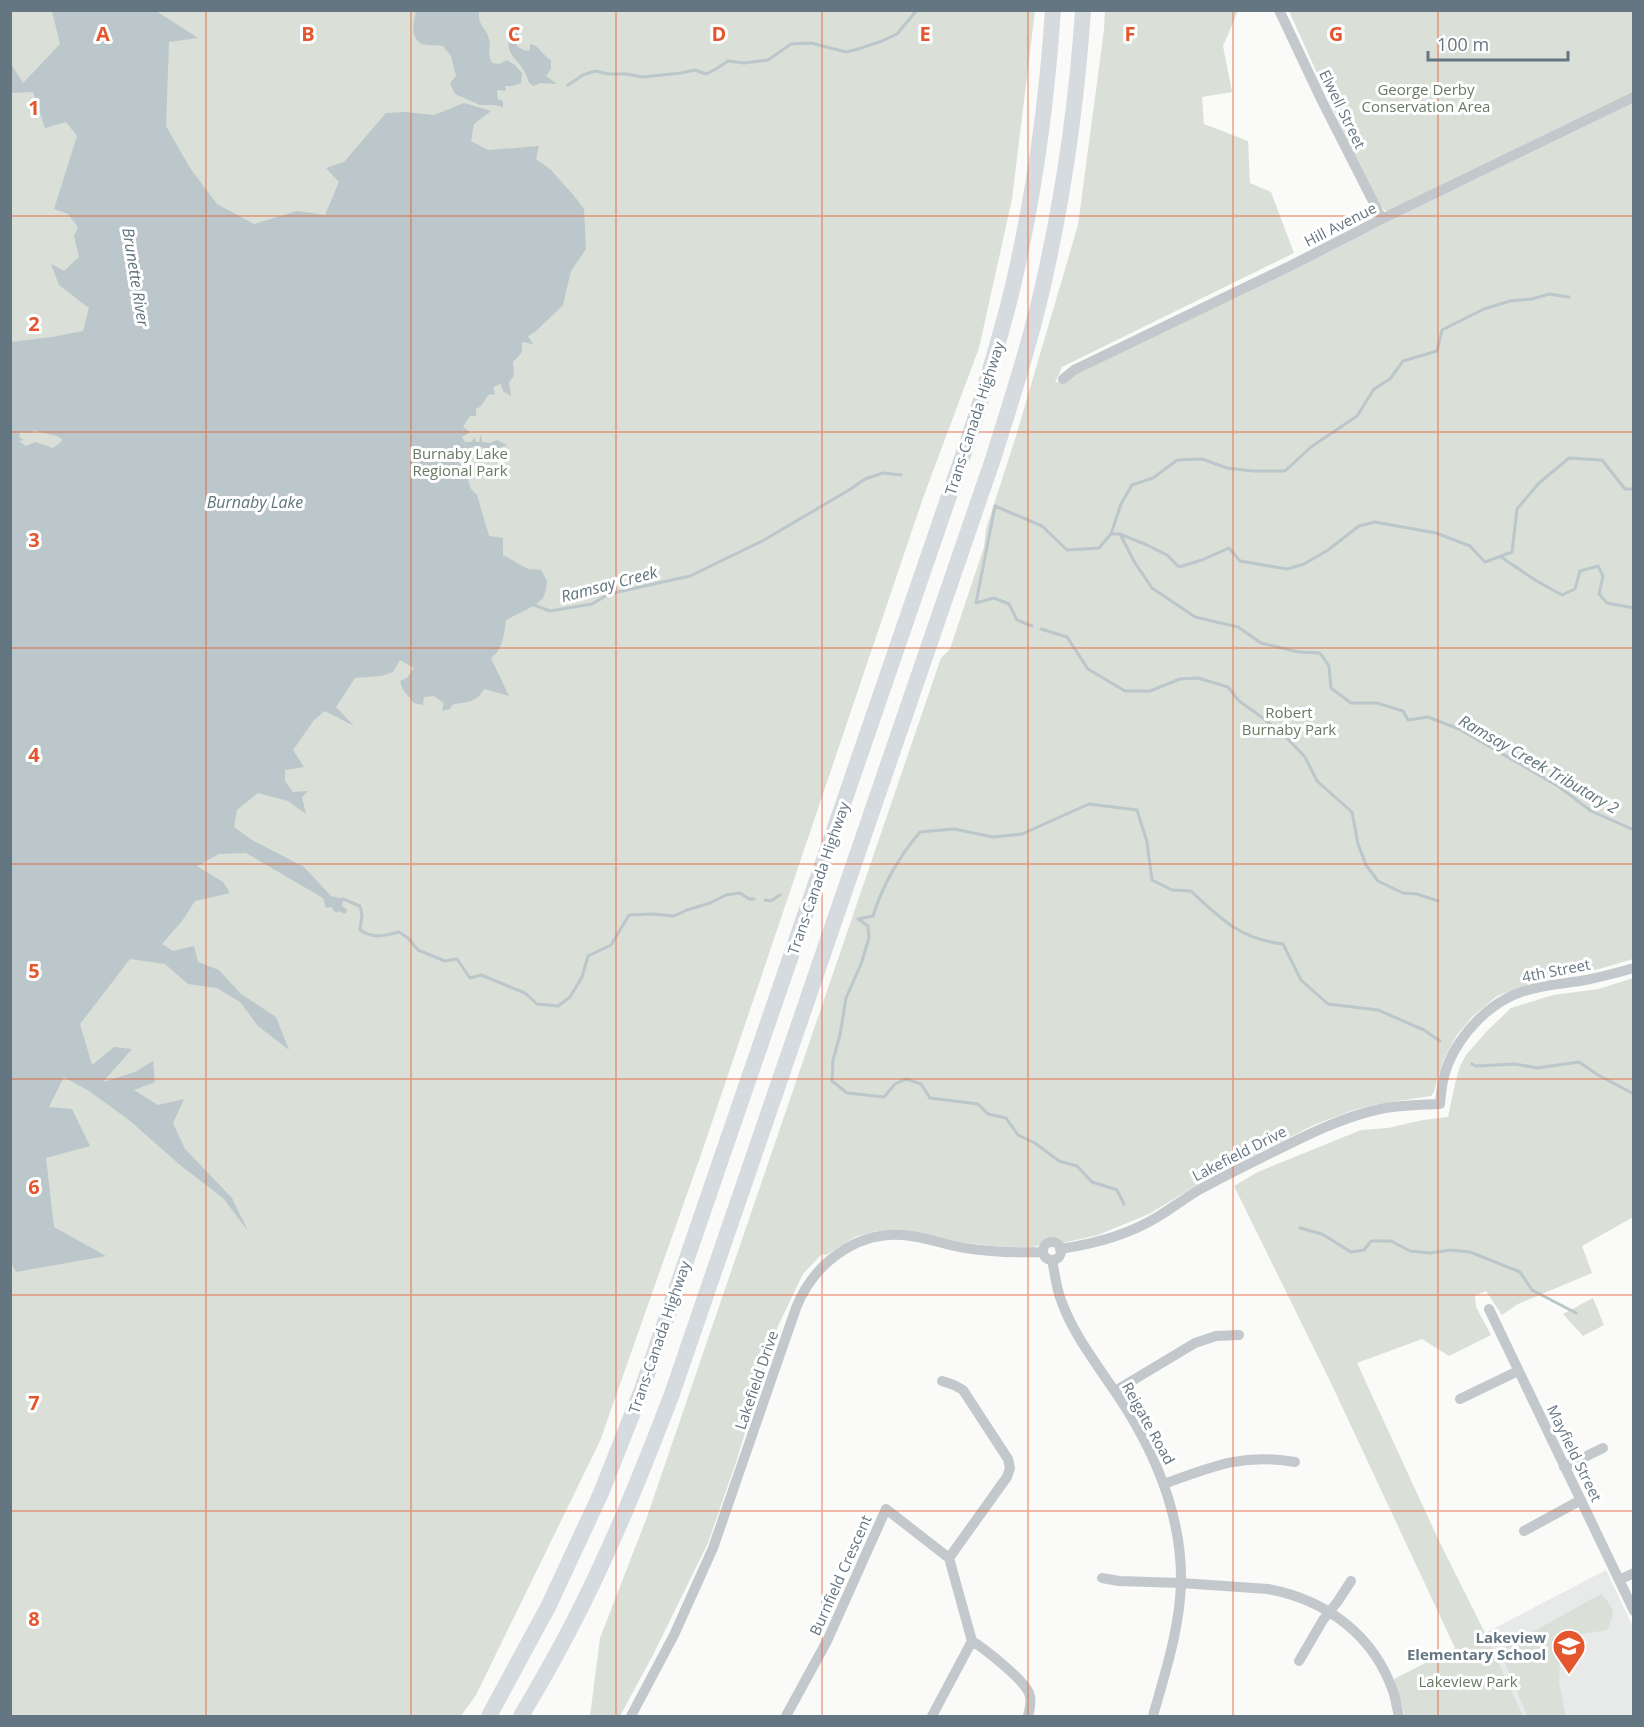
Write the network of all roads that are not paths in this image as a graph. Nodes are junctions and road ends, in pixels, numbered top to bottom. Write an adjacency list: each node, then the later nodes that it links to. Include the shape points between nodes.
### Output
1 (1053, 10): 34 (highway, Trans-Canada Highway, via 1030,206 1015,279 970,435 641,1392 559,1585)
2 (1083, 10): 35 (highway, Trans-Canada Highway, via 1070,139 1044,282 994,456 668,1404 606,1556)
3 (1279, 10): 5 (street, Elwell Street)
4 (1634, 97): 5 (street, Hill Avenue)
5 (1382, 219): 6 (street, Hill Avenue, via 1074,370)
6 (1063, 380)
7 (1634, 968): 8 (street, 4th Street, via 1532,988 1496,1005 1472,1027 1454,1053 1444,1077)
8 (1440, 1104): 9 (street, Lakefield Drive, via 1380,1109 1338,1121 1231,1173 1158,1218 1106,1239)
9 (1060, 1250): 10 (street, via 1050,1243); 11 (street, via 1059,1257)
10 (1043, 1252): 11 (street); 36 (street, Lakefield Drive, via 981,1251 910,1236 889,1236 858,1243 816,1273 796,1308 713,1548 674,1635)
11 (1052, 1260): 16 (street, Reigate Road, via 1070,1322)
12 (1489, 1309): 14 (street, Mayfield Street)
13 (1239, 1335): 16 (street, via 1216,1336 1195,1343)
14 (1518, 1371): 17 (street); 20 (street, Mayfield Street)
15 (942, 1381): 24 (street, via 963,1390 1010,1468)
16 (1115, 1391): 21 (street, Reigate Road, via 1147,1444)
17 (1460, 1400)
18 (1603, 1448): 20 (street)
19 (1295, 1462): 21 (street, via 1237,1460)
20 (1564, 1467): 22 (street, Mayfield Street)
21 (1164, 1484): 29 (street, Reigate Road, via 1175,1522)
22 (1581, 1500): 23 (street); 27 (street, Mayfield Street)
23 (1524, 1531)
24 (949, 1558): 32 (street); 37 (street, Burnfield Crescent, via 886,1509 827,1641)
25 (1634, 1573): 27 (street)
26 (1102, 1578): 29 (street)
27 (1619, 1580): 30 (street, Mayfield Street)
28 (1351, 1581): 31 (street)
29 (1181, 1582): 31 (street, via 1281,1592); 40 (street, Reigate Road, via 1172,1648)
30 (1634, 1611)
31 (1330, 1612): 33 (street); 41 (street, via 1369,1648 1393,1692)
32 (972, 1641): 38 (street); 39 (street, via 1024,1685 1030,1698)
33 (1299, 1661)
34 (489, 1716)
35 (521, 1716)
36 (631, 1716)
37 (786, 1716)
38 (932, 1716)
39 (1028, 1716)
40 (1153, 1716)
41 (1400, 1716)

